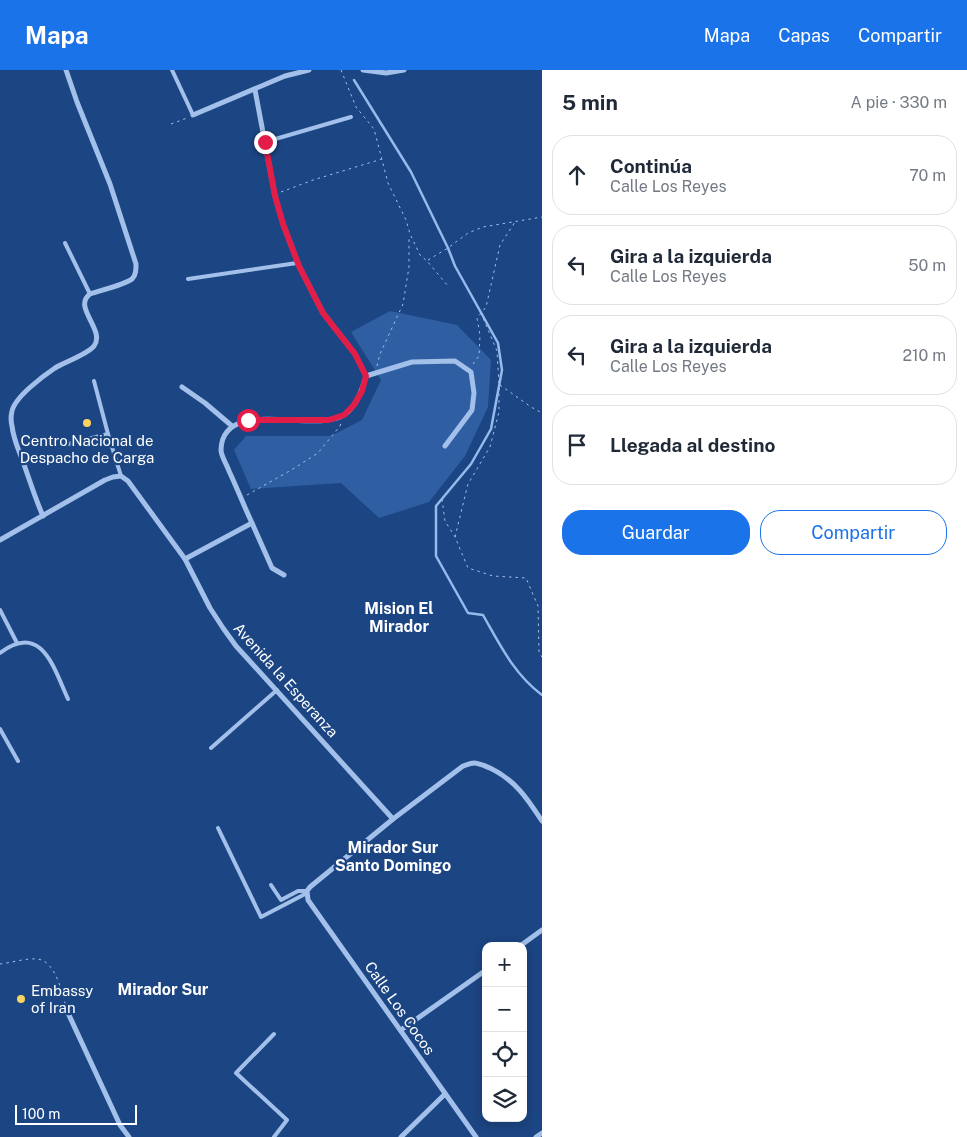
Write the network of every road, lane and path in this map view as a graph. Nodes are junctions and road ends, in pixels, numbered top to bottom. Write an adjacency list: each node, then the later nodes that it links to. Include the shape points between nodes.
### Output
1 (66, 70): 22 (street, via 110,184 136,264 132,279)
2 (172, 70): 8 (lane)
3 (309, 70): 7 (street, via 285,76)
4 (340, 70): 12 (path, via 356,107 374,129)
5 (363, 70): 6 (street, via 386,73)
6 (404, 70)
7 (255, 90): 8 (street); 11 (street)
8 (193, 115): 10 (path)
9 (351, 117): 11 (lane)
10 (171, 124)
11 (265, 142): 13 (street)
12 (382, 159): 13 (path, via 313,180); 16 (path, via 388,183)
13 (275, 196): 19 (street)
14 (542, 217): 15 (path)
15 (515, 222): 18 (path, via 482,226); 23 (path, via 500,245 486,308)
16 (410, 234): 18 (path, via 420,255); 25 (path, via 403,304)
17 (65, 243): 22 (lane)
18 (427, 261): 21 (path)
19 (298, 263): 20 (lane); 26 (street, via 323,313 355,354)
20 (188, 279)
21 (448, 286)
22 (90, 294): 39 (street, via 84,301 96,334 94,346 47,373 19,398 12,410 12,427)
23 (481, 313): 24 (path, via 477,318 479,356); 28 (path, via 497,351)
24 (468, 370): 25 (street, via 455,362 412,362); 35 (street, via 474,393 472,410)
25 (374, 374): 26 (street)
26 (366, 376): 31 (street, via 362,391)
27 (94, 381): 33 (lane)
28 (499, 384): 30 (path); 41 (path, via 499,412 490,447 468,484)
29 (182, 387): 32 (street)
30 (542, 413)
31 (344, 415): 32 (street, via 329,420 248,420); 38 (path, via 340,426 318,453)
32 (232, 426): 38 (street, via 223,437 221,451)
33 (108, 434): 34 (lane); 36 (lane)
34 (64, 445)
35 (445, 446)
36 (121, 476): 39 (street, via 105,480); 43 (street, Avenida la Esperanza)
37 (442, 499): 41 (path, via 445,521)
38 (242, 500): 40 (street)
39 (43, 516): 42 (street)
40 (252, 523): 43 (street); 44 (street, via 272,568)
41 (455, 537): 48 (path, via 468,568 493,576 526,578 538,606 539,653)
42 (0, 540)
43 (185, 559): 49 (street, Avenida la Esperanza, via 223,628)
44 (284, 575)
45 (0, 610): 46 (lane)
46 (17, 643): 47 (lane); 50 (lane, via 29,642 42,649)
47 (0, 652)
48 (542, 657)
49 (277, 690): 52 (lane); 54 (street, Avenida la Esperanza)
50 (68, 699)
51 (0, 729): 53 (lane)
52 (211, 748)
53 (18, 761)
54 (393, 819): 55 (street, via 463,766 474,763 510,779); 58 (street)
55 (542, 821)
56 (218, 828): 58 (lane, via 261,917)
57 (271, 886): 58 (lane, via 281,900 298,891)
58 (307, 892): 64 (street, Calle Los Cocos, via 308,900)
59 (542, 930): 60 (street)
60 (526, 942)
61 (0, 964): 63 (path, via 37,959 46,962 58,982)
62 (482, 973): 64 (street)
63 (68, 1013): 68 (street, via 120,1126)
64 (401, 1030): 66 (street, Calle Los Cocos)
65 (274, 1034): 69 (lane, via 236,1073 287,1120)
66 (445, 1094): 70 (street); 71 (street, Calle Los Cocos)
67 (542, 1133): 72 (street)
68 (129, 1137)
69 (274, 1137)
70 (401, 1137)
71 (476, 1137)
72 (536, 1137)

